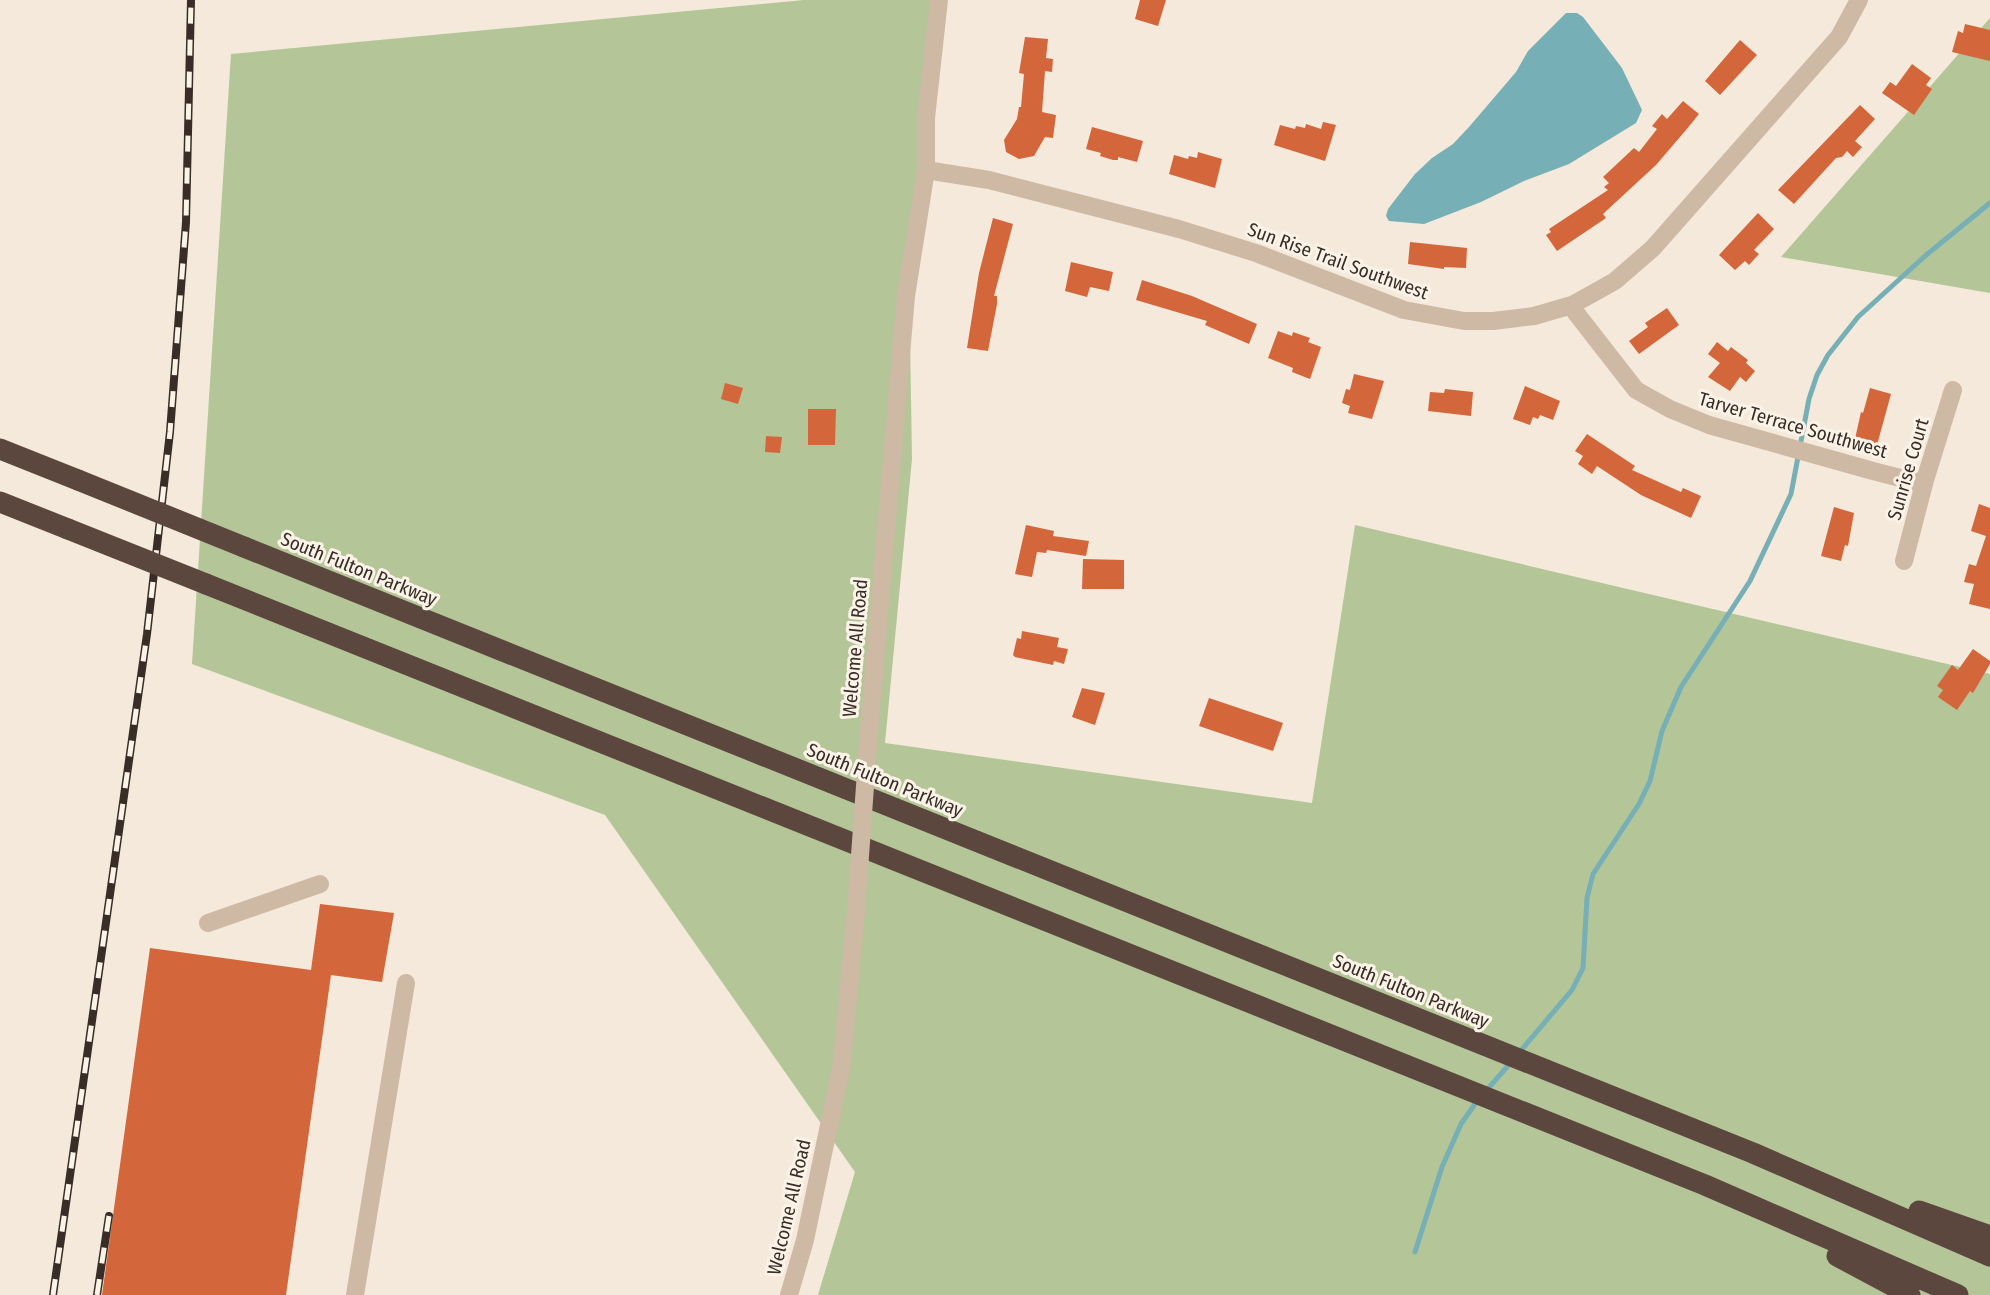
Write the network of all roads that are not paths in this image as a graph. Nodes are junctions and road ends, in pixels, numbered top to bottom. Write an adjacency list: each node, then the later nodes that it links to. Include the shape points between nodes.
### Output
1 (939, 0): 3 (street, Welcome All Road, via 926,118)
2 (1859, 0): 4 (street, Sun Rise Trail Southwest, via 1839,37 1653,248 1615,281)
3 (926, 170): 4 (street, Sun Rise Trail Southwest, via 989,180 1179,229 1256,253 1404,310 1493,321); 18 (street, Welcome All Road, bridge, via 906,296 842,1063)
4 (1572, 305): 7 (street, Tarver Terrace Southwest, via 1636,390 1670,409 1709,425)
5 (1953, 390): 7 (street, Sunrise Court)
6 (0, 449): 13 (highway, South Fulton Parkway, bridge)
7 (1925, 481): 9 (street, Sunrise Court)
8 (0, 502): 14 (highway, bridge)
9 (1904, 561)
10 (320, 884): 11 (street)
11 (208, 923)
12 (406, 983): 17 (street)
13 (1753, 1153): 15 (highway); 16 (highway)
14 (1705, 1185): 19 (highway); 20 (highway)
15 (1990, 1236)
16 (1990, 1256)
17 (355, 1295)
18 (789, 1295)
19 (1910, 1295)
20 (1958, 1295)

